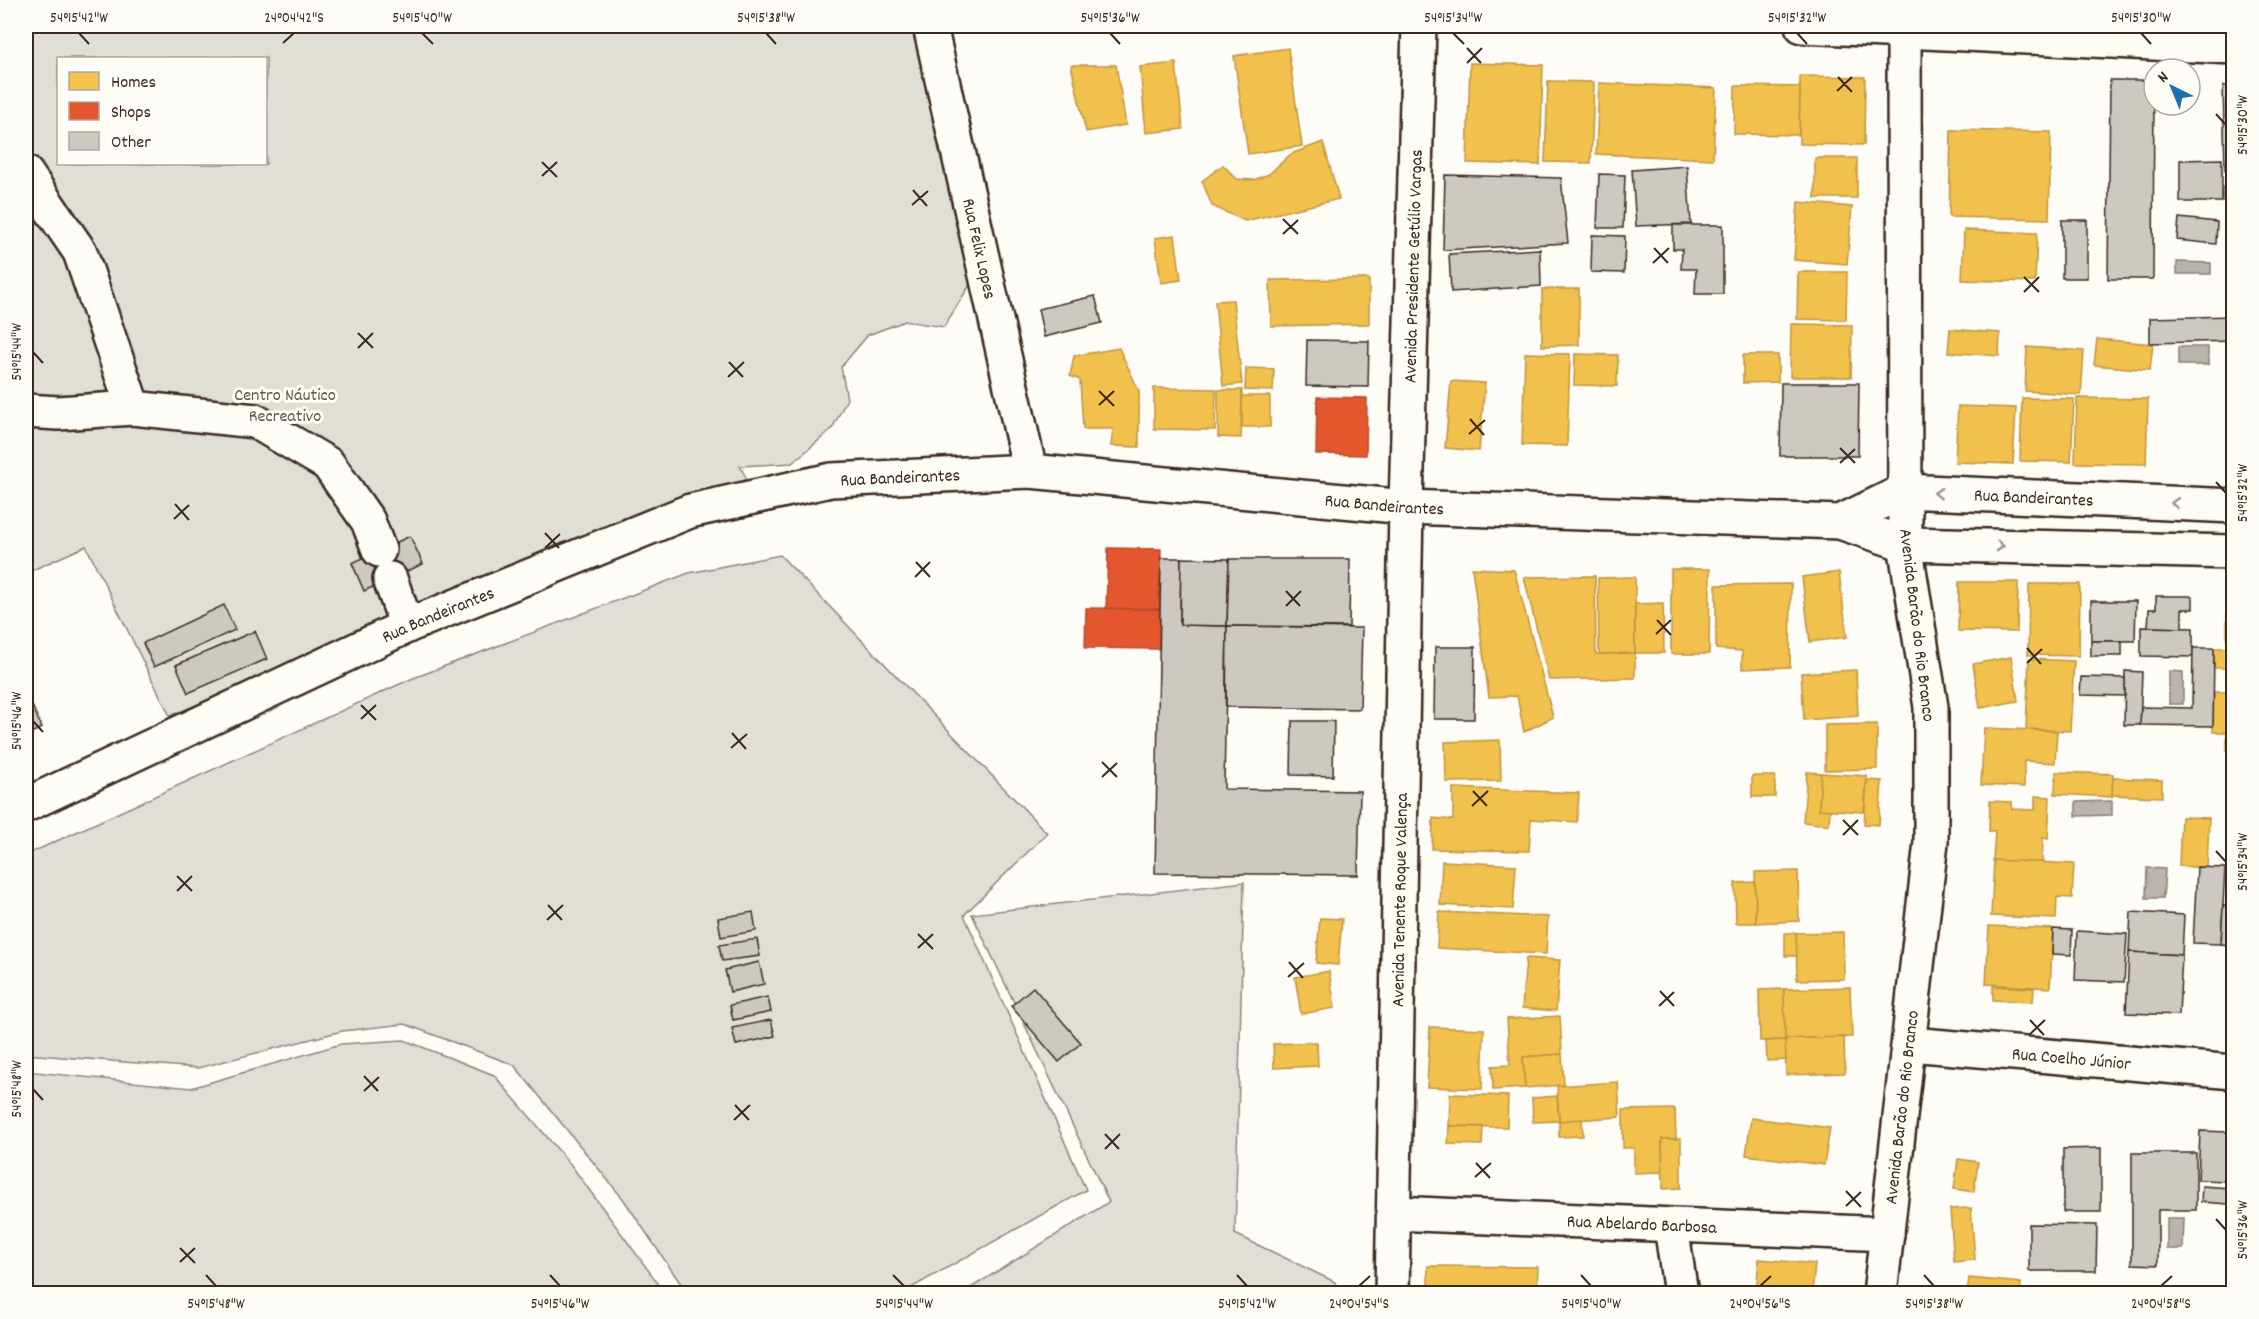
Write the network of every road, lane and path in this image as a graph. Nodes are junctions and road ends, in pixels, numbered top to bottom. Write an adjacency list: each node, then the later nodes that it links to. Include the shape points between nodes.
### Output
1 (930, 26): 9 (street, Rua Felix Lopes)
2 (1419, 26): 12 (street, Avenida Presidente Getúlio Vargas)
3 (1802, 26): 4 (street)
4 (1903, 28): 5 (street); 10 (street, Avenida Barão do Rio Branco)
5 (2234, 47)
6 (26, 173): 7 (street, via 80,252)
7 (133, 408): 8 (street); 16 (street, via 255,421 328,464 368,521)
8 (26, 411)
9 (1030, 471): 12 (street, Rua Bandeirantes); 16 (street, Rua Bandeirantes, via 831,480 690,511)
10 (1904, 491): 11 (street, Rua Bandeirantes, one-way to 10); 13 (street, Rua Bandeirantes); 14 (street, Avenida Barão do Rio Branco)
11 (2234, 506)
12 (1406, 507): 13 (street, Rua Bandeirantes); 20 (street, Avenida Tenente Roque Valença)
13 (1840, 522): 14 (street, Rua Bandeirantes)
14 (1905, 544): 15 (street, Rua Bandeirantes, one-way to 15); 18 (street, Avenida Barão do Rio Branco, via 1931,707 1931,842)
15 (2234, 552)
16 (407, 626): 17 (street, Rua Bandeirantes)
17 (26, 805)
18 (1910, 1044): 19 (street, Rua Coelho Júnior); 22 (street, Avenida Barão do Rio Branco)
19 (2234, 1072)
20 (1394, 1213): 21 (street, Rua Abelardo Barbosa); 23 (street, Avenida Tenente Roque Valença)
21 (1671, 1226): 22 (street, Rua Abelardo Barbosa); 24 (street)
22 (1887, 1234): 25 (street, Avenida Barão do Rio Branco)
23 (1392, 1293)
24 (1681, 1293)
25 (1880, 1293)

